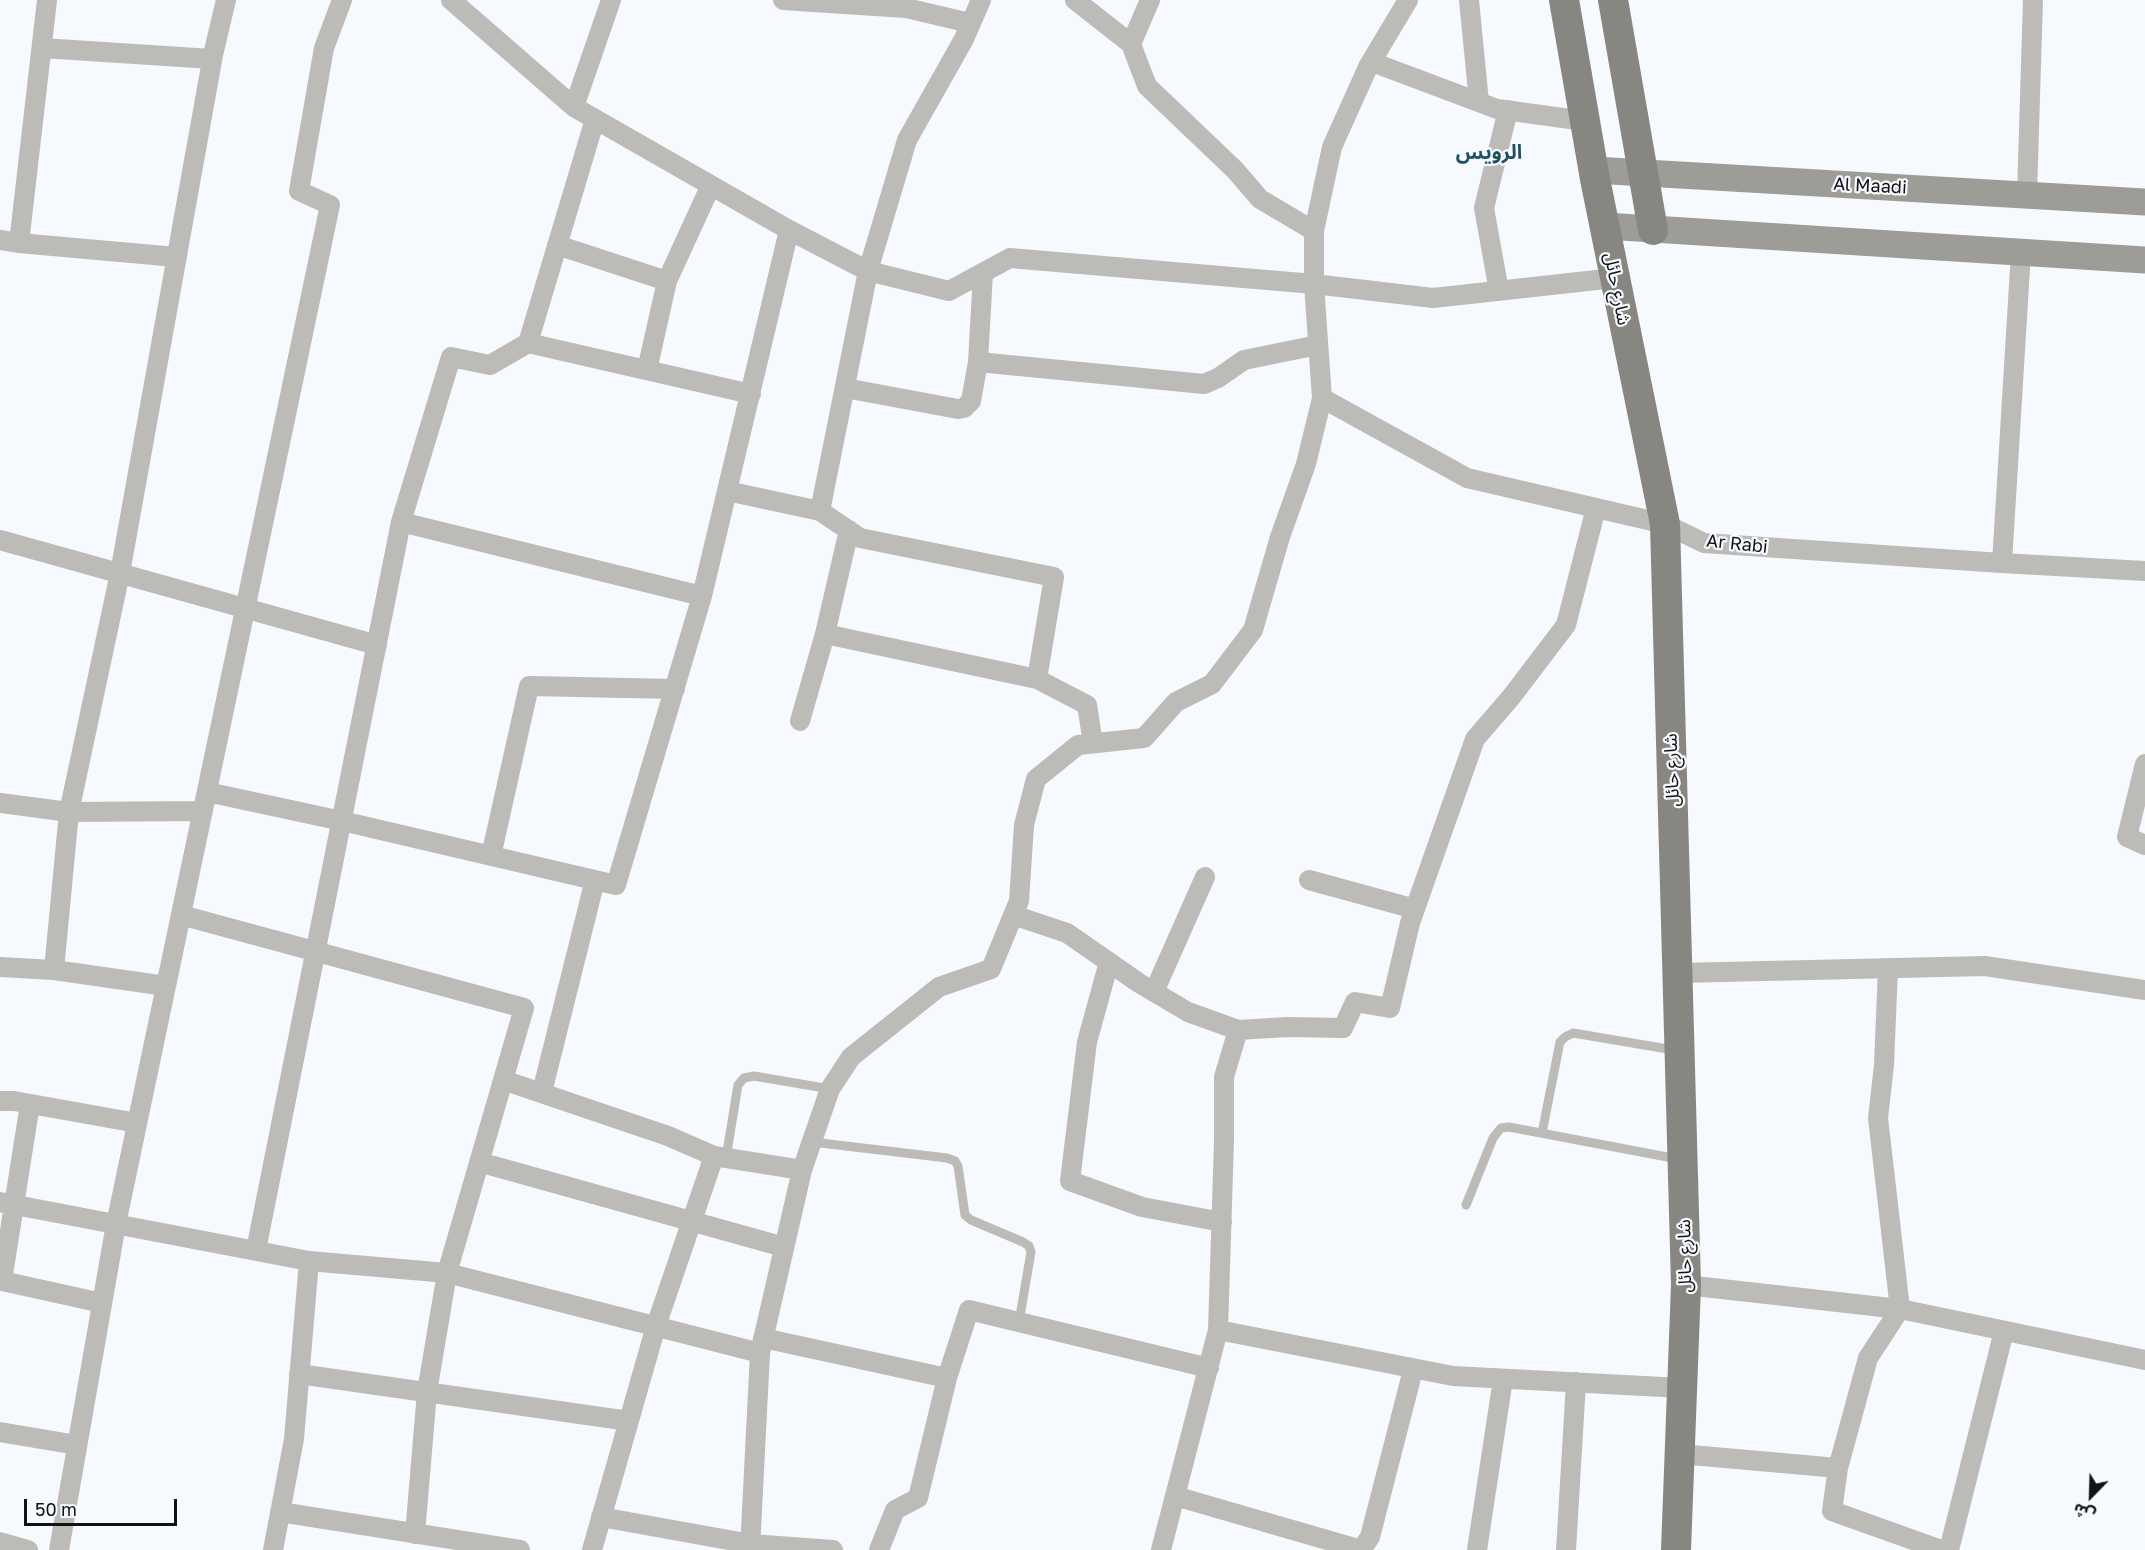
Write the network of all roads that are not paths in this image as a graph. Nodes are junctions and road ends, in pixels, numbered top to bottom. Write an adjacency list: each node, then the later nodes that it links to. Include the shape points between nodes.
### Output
1 (47, 0): 17 (street)
2 (226, 0): 18 (street)
3 (342, 0): 63 (street, via 324,48 299,191 330,205)
4 (451, 0): 21 (street)
5 (611, 0): 21 (street)
6 (783, 0): 15 (street, via 906,8)
7 (981, 0): 15 (street)
8 (1075, 0): 16 (street)
9 (1150, 0): 16 (street)
10 (1408, 0): 19 (street)
11 (1469, 0): 20 (street)
12 (1564, 0): 24 (main road, شارع حائل)
13 (1613, 0): 26 (main road)
14 (2033, 0): 28 (street)
15 (970, 23): 39 (street, via 907,140)
16 (1131, 44): 33 (street, via 1147,86 1260,199)
17 (42, 48): 18 (street); 34 (street)
18 (212, 59): 37 (street)
19 (1372, 62): 20 (street); 33 (street, via 1332,147)
20 (1479, 102): 22 (street)
21 (574, 107): 23 (street)
22 (1508, 110): 24 (street); 44 (street, via 1484,208)
23 (595, 119): 27 (street); 35 (street)
24 (1585, 121): 25 (main road, شارع حائل)
25 (1594, 170): 26 (street, Al Maadi); 30 (main road, شارع حائل)
26 (1644, 172): 28 (street, Al Maadi); 32 (main road)
27 (711, 185): 31 (street); 42 (street)
28 (2027, 195): 29 (street, Al Maadi)
29 (2145, 202)
30 (1605, 226): 32 (street); 41 (main road, شارع حائل)
31 (789, 230): 39 (street); 50 (street)
32 (1653, 230): 36 (street)
33 (1314, 231): 43 (street)
34 (10, 241): 37 (street)
35 (557, 245): 42 (street); 45 (street)
36 (2021, 252): 38 (street); 59 (street)
37 (176, 258): 61 (street)
38 (2145, 260)
39 (868, 271): 40 (street, via 949,291); 49 (street)
40 (983, 273): 43 (street, via 1011,258); 47 (street)
41 (1615, 278): 44 (street); 56 (main road, شارع حائل)
42 (667, 281): 48 (street)
43 (1314, 284): 44 (street, via 1434,298); 46 (street)
44 (1499, 291)
45 (528, 343): 48 (street); 55 (street, via 490,365 451,357)
46 (1318, 345): 47 (street, via 1244,360 1204,384); 51 (street)
47 (978, 362): 49 (street, via 970,401 964,408)
48 (647, 370): 50 (street)
49 (845, 388): 54 (street)
50 (751, 394): 52 (street)
51 (1322, 399): 53 (street, Ar Rabi, via 1467,478); 69 (street, via 1306,464 1253,630 1212,684 1176,702 1144,738)
52 (728, 491): 54 (street); 62 (street)
53 (1596, 508): 56 (street, Ar Rabi); 80 (street, via 1566,625 1475,739)
54 (820, 511): 57 (street)
55 (401, 522): 62 (street); 65 (street)
56 (1665, 524): 59 (street, Ar Rabi, via 1704,543); 88 (main road, شارع حائل)
57 (849, 530): 64 (street); 66 (street, via 860,538 1054,577)
58 (0, 540): 61 (street)
59 (2002, 563): 60 (street, Ar Rabi)
60 (2145, 571)
61 (120, 573): 63 (street); 73 (street)
62 (702, 596): 67 (street)
63 (246, 608): 65 (street); 71 (street)
64 (825, 634): 66 (street); 68 (street)
65 (377, 645): 74 (street)
66 (1037, 679): 69 (street, via 1087,705)
67 (675, 689): 76 (street, via 529,686); 78 (street, via 616,885)
68 (800, 721)
69 (1093, 743): 82 (street, via 1078,745 1036,780 1024,825 1019,901)
70 (2145, 764): 75 (street, via 2127,837)
71 (205, 801): 73 (street); 74 (street); 81 (street)
72 (0, 803): 73 (street)
73 (69, 812): 87 (street)
74 (342, 821): 76 (street); 83 (street)
75 (2145, 845)
76 (491, 856): 78 (street)
77 (1206, 877): 91 (street)
78 (595, 880): 96 (street)
79 (1309, 880): 80 (street)
80 (1416, 909): 92 (street, via 1390,1008 1355,1002 1343,1028)
81 (181, 915): 83 (street); 89 (street)
82 (1013, 915): 84 (street, via 1067,933); 95 (street, via 991,969 939,987 851,1057)
83 (315, 953): 94 (street, via 524,1008); 112 (street)
84 (1109, 962): 91 (street); 109 (street, via 1087,1042 1071,1181 1142,1207)
85 (0, 967): 87 (street)
86 (1888, 968): 88 (street); 90 (street, via 1985,966); 117 (street, via 1878,1118)
87 (54, 970): 89 (street)
88 (1677, 973): 93 (main road, شارع حائل)
89 (166, 986): 99 (street)
90 (2145, 990)
91 (1154, 992): 92 (street, via 1188,1012)
92 (1238, 1030): 109 (street, via 1224,1077)
93 (1680, 1051): 100 (lane, via 1573,1033 1565,1037 1560,1042); 103 (main road, شارع حائل)
94 (503, 1080): 96 (street); 104 (street)
95 (830, 1089): 101 (street); 102 (lane, via 754,1076 744,1078 738,1085)
96 (542, 1092): 102 (street)
97 (0, 1101): 98 (street)
98 (30, 1104): 99 (street); 106 (street)
99 (137, 1123): 110 (street)
100 (1542, 1133): 103 (lane); 107 (lane, via 1501,1128 1493,1138)
101 (812, 1142): 105 (street); 118 (lane, via 955,1161 965,1215 1029,1246)
102 (720, 1157): 105 (street); 108 (street)
103 (1683, 1160): 115 (main road, شارع حائل)
104 (479, 1162): 108 (street); 114 (street)
105 (802, 1170): 111 (street)
106 (7, 1203): 110 (street); 116 (street, via 2,1281)
107 (1466, 1205)
108 (692, 1221): 111 (street); 119 (street)
109 (1222, 1222): 120 (street)
110 (116, 1224): 112 (street); 116 (street)
111 (784, 1246): 122 (street)
112 (256, 1250): 113 (street)
113 (309, 1261): 114 (street); 126 (street)
114 (447, 1272): 119 (street); 131 (street)
115 (1686, 1285): 117 (street); 130 (main road, شارع حائل)
116 (102, 1303): 134 (street)
117 (1900, 1309): 121 (street); 136 (street, via 1868,1358)
118 (1019, 1322): 124 (street); 127 (street, via 969,1310)
119 (656, 1326): 122 (street); 132 (street)
120 (1218, 1330): 124 (street); 125 (street)
121 (2004, 1331): 123 (street); 156 (street)
122 (762, 1346): 127 (street); 142 (street)
123 (2145, 1360)
124 (1209, 1368): 137 (street)
125 (1413, 1370): 128 (street); 151 (street, via 1370,1536)
126 (299, 1374): 131 (street); 138 (street, via 294,1439)
127 (947, 1378): 149 (street, via 918,1498 895,1510)
128 (1503, 1379): 129 (street); 152 (street)
129 (1576, 1382): 130 (street); 153 (street)
130 (1682, 1388): 135 (main road, شارع حائل)
131 (427, 1392): 132 (street); 140 (street)
132 (629, 1421): 139 (street)
133 (0, 1432): 134 (street)
134 (77, 1446): 144 (street)
135 (1680, 1454): 136 (street); 154 (main road, شارع حائل)
136 (1838, 1468): 155 (street, via 1833,1510)
137 (1175, 1496): 150 (street); 151 (street)
138 (280, 1512): 140 (street); 145 (street)
139 (601, 1517): 142 (street); 147 (street)
140 (415, 1533): 146 (street)
141 (0, 1542): 143 (street)
142 (750, 1547): 148 (street)
143 (28, 1550)
144 (59, 1550)
145 (273, 1550)
146 (520, 1550)
147 (592, 1550)
148 (833, 1550)
149 (879, 1550)
150 (1161, 1550)
151 (1361, 1550)
152 (1477, 1550)
153 (1566, 1550)
154 (1676, 1550)
155 (1941, 1550)
156 (1949, 1550)

